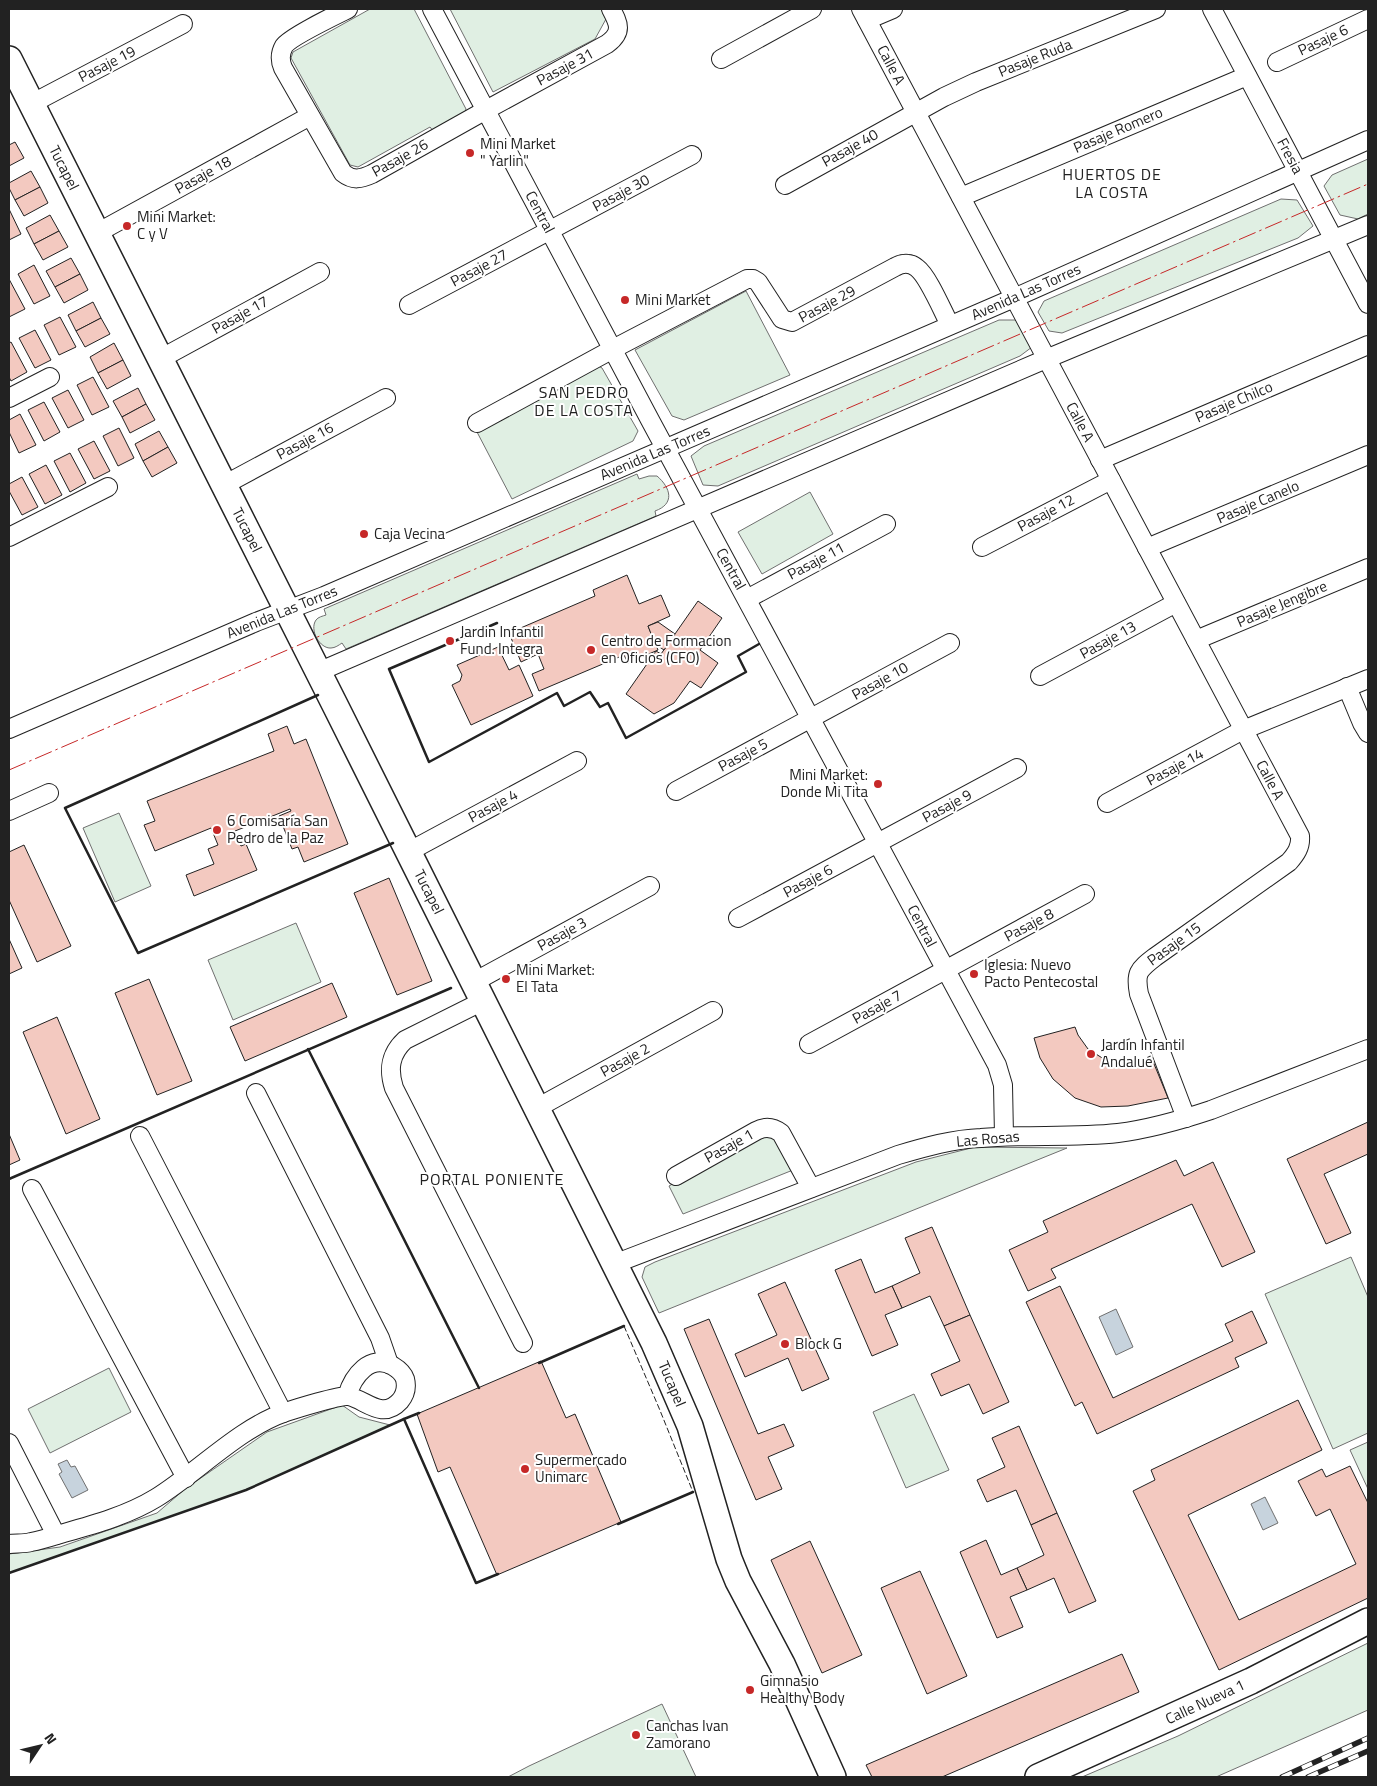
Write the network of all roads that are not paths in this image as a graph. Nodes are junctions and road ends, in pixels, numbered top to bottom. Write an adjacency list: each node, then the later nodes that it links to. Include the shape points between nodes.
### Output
1 (348, 9): 18 (street, Pasaje 26, via 288,42 281,52 283,68)
2 (432, 9): 16 (street, Central)
3 (611, 9): 16 (street, Pasaje 31, via 618,24 613,40)
4 (812, 9): 12 (street)
5 (893, 9): 8 (street)
6 (1156, 9): 17 (street, Pasaje Ruda, via 976,82)
7 (1212, 9): 14 (street, Fresia)
8 (864, 14): 17 (street, Calle A)
9 (1368, 19): 13 (street, Pasaje 6)
10 (183, 24): 15 (street, Pasaje 19)
11 (9, 59): 15 (main road, Tucapel)
12 (721, 59)
13 (1277, 62)
14 (1247, 76): 21 (street, Fresia); 23 (street, Pasaje Romero)
15 (31, 104): 26 (main road, Tucapel)
16 (486, 110): 18 (street, Pasaje 26, via 362,179 343,173); 25 (street, Central)
17 (916, 112): 22 (street, Pasaje 40); 23 (street, Calle A)
18 (310, 116): 26 (street, Pasaje 18)
19 (1368, 140): 21 (street, Avenida Las Torres)
20 (692, 155): 25 (street, Pasaje 30)
21 (1298, 172): 27 (street, Fresia); 29 (street, Avenida Las Torres)
22 (785, 185)
23 (961, 197): 29 (street, Calle A)
24 (1368, 225): 27 (street)
25 (549, 230): 31 (street, Pasaje 27); 34 (street, Central)
26 (97, 233): 35 (main road, Tucapel)
27 (1334, 240): 30 (street, Fresia); 36 (street)
28 (320, 272): 35 (street, Pasaje 17)
29 (1014, 298): 32 (street, Avenida Las Torres); 36 (street, Calle A)
30 (1368, 304)
31 (409, 305)
32 (950, 325): 34 (street, Pasaje 29, via 923,274 916,266 905,264 792,322 782,319 758,282 747,279); 41 (street, Avenida Las Torres)
33 (1368, 345): 43 (street, Pasaje Chilco)
34 (612, 349): 40 (street); 41 (street, Central)
35 (160, 359): 45 (main road, Tucapel)
36 (1046, 359): 43 (street, Calle A); 47 (street)
37 (50, 377): 38 (street)
38 (9, 398)
39 (386, 398): 45 (street, Pasaje 16)
40 (477, 423)
41 (665, 448): 47 (street, Central); 55 (street, Avenida Las Torres)
42 (1368, 455): 51 (street, Pasaje Canelo)
43 (1100, 460): 44 (street, Calle A)
44 (1110, 480): 50 (street, Pasaje 12); 51 (street, Calle A)
45 (224, 485): 55 (main road, Tucapel)
46 (108, 487): 49 (street)
47 (698, 509): 53 (street, Central); 58 (street)
48 (886, 524): 53 (street, Pasaje 11)
49 (9, 537)
50 (982, 547)
51 (1147, 548): 54 (street, Calle A)
52 (1368, 568): 56 (street, Pasaje Jengibre)
53 (747, 599): 62 (street, Central)
54 (1176, 603): 56 (street, Calle A); 59 (street, Pasaje 13)
55 (287, 610): 58 (main road, Tucapel); 63 (street, Avenida Las Torres)
56 (1196, 640): 64 (street, Calle A)
57 (950, 643): 62 (street, Pasaje 10)
58 (318, 672): 74 (main road, Tucapel)
59 (1040, 676)
60 (1368, 679): 61 (street, Pasaje 14)
61 (1347, 687): 64 (street, Pasaje 14); 65 (street)
62 (811, 719): 68 (street, Pasaje 5); 73 (street, Central)
63 (9, 728)
64 (1244, 730): 70 (street, Pasaje 14); 72 (street, Calle A)
65 (1368, 733)
66 (578, 761): 74 (street, Pasaje 4)
67 (1017, 768): 73 (street, Pasaje 9)
68 (676, 791)
69 (49, 793): 71 (street)
70 (1107, 804)
71 (9, 811)
72 (1300, 836): 85 (street, Pasaje 15, via 1298,849 1289,862 1155,957 1138,973 1139,994)
73 (878, 843): 77 (street, Pasaje 6); 78 (street, Central)
74 (408, 852): 79 (main road, Tucapel)
75 (650, 886): 79 (street, Pasaje 3)
76 (1085, 894): 78 (street, Pasaje 8)
77 (738, 918)
78 (946, 970): 81 (street, Pasaje 7); 87 (street, Central, via 1000,1071)
79 (478, 992): 84 (main road, Tucapel); 92 (street, via 397,1047 390,1067 391,1078)
80 (713, 1011): 84 (street, Pasaje 2)
81 (809, 1044)
82 (1368, 1049): 85 (street, Las Rosas)
83 (256, 1093): 93 (street, via 380,1338)
84 (537, 1108): 91 (main road, Tucapel)
85 (1186, 1118): 87 (street, Las Rosas, via 1116,1133)
86 (140, 1136): 95 (street)
87 (1004, 1136): 89 (street, Las Rosas, via 920,1148)
88 (676, 1176): 89 (street, Pasaje 1, via 766,1128 781,1134)
89 (811, 1188): 91 (street, Las Rosas)
90 (32, 1189): 97 (street)
91 (614, 1264): 101 (main road, Tucapel, via 690,1426 735,1573 782,1664)
92 (523, 1343)
93 (389, 1364): 94 (street, via 378,1362 364,1367 355,1377); 94 (street, via 405,1378 405,1391 398,1403 391,1407 371,1407)
94 (347, 1396): 95 (street)
95 (283, 1413): 97 (street, via 246,1433)
96 (9, 1442): 98 (street)
97 (186, 1478): 98 (street, via 140,1507)
98 (56, 1535): 99 (street)
99 (9, 1544)
100 (1368, 1621): 102 (main road, Calle Nueva 1, via 1251,1681)
101 (832, 1777)
102 (1038, 1777)

